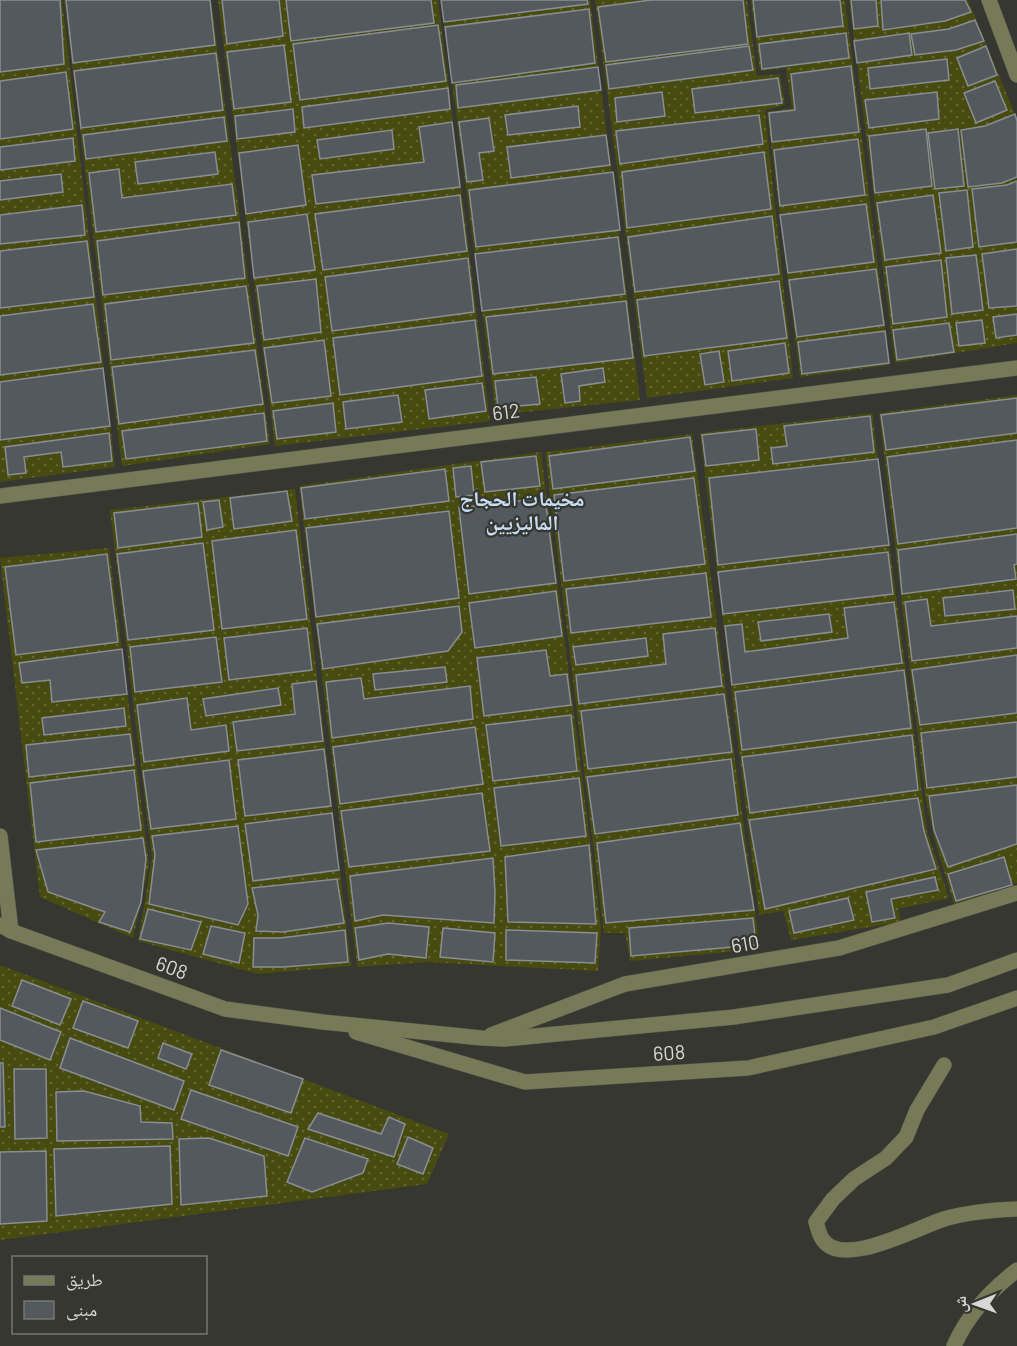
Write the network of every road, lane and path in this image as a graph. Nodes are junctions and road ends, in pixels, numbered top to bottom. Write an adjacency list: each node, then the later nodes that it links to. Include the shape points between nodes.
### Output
1 (988, 0): 2 (street)
2 (1017, 75)
3 (1017, 368): 4 (street, 612)
4 (0, 496)
5 (0, 836): 7 (street)
6 (1017, 893): 11 (street, 610, via 839,948 625,984)
7 (6, 928): 10 (street, 608, via 225,1009)
8 (1017, 960): 11 (street, 608, via 948,985 734,1017)
9 (1017, 998): 10 (street, 608, via 934,1027 748,1068 525,1082)
10 (323, 1022): 11 (street, 608)
11 (482, 1038)
12 (944, 1065): 13 (street, via 906,1137 886,1158 854,1179 816,1222 823,1240 834,1248 852,1251 944,1219 984,1210)
13 (1017, 1209)
14 (1017, 1269): 15 (street, via 963,1326)
15 (954, 1346)

